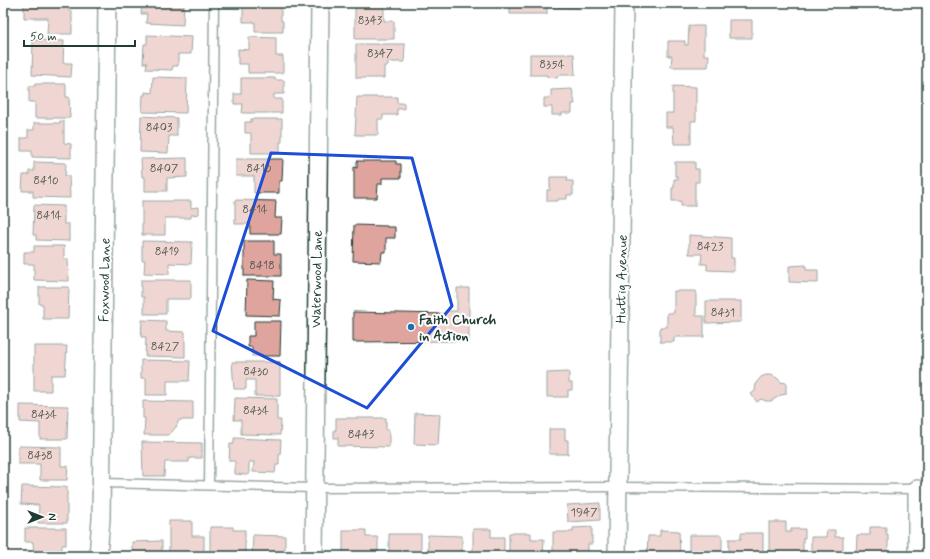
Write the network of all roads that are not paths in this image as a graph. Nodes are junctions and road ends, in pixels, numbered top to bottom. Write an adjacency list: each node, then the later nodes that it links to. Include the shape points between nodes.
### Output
1 (107, 3): 5 (street, Foxwood Lane)
2 (214, 3): 6 (lane)
3 (320, 3): 8 (street, Waterwood Lane)
4 (624, 3): 7 (street, Huttig Avenue)
5 (102, 483): 6 (lane); 10 (street, Foxwood Lane)
6 (209, 485): 8 (lane)
7 (618, 487): 8 (lane); 9 (lane); 12 (street, Huttig Avenue)
8 (314, 488): 11 (street, Waterwood Lane)
9 (917, 489): 13 (street)
10 (98, 556)
11 (314, 556)
12 (617, 556)
13 (917, 556)

